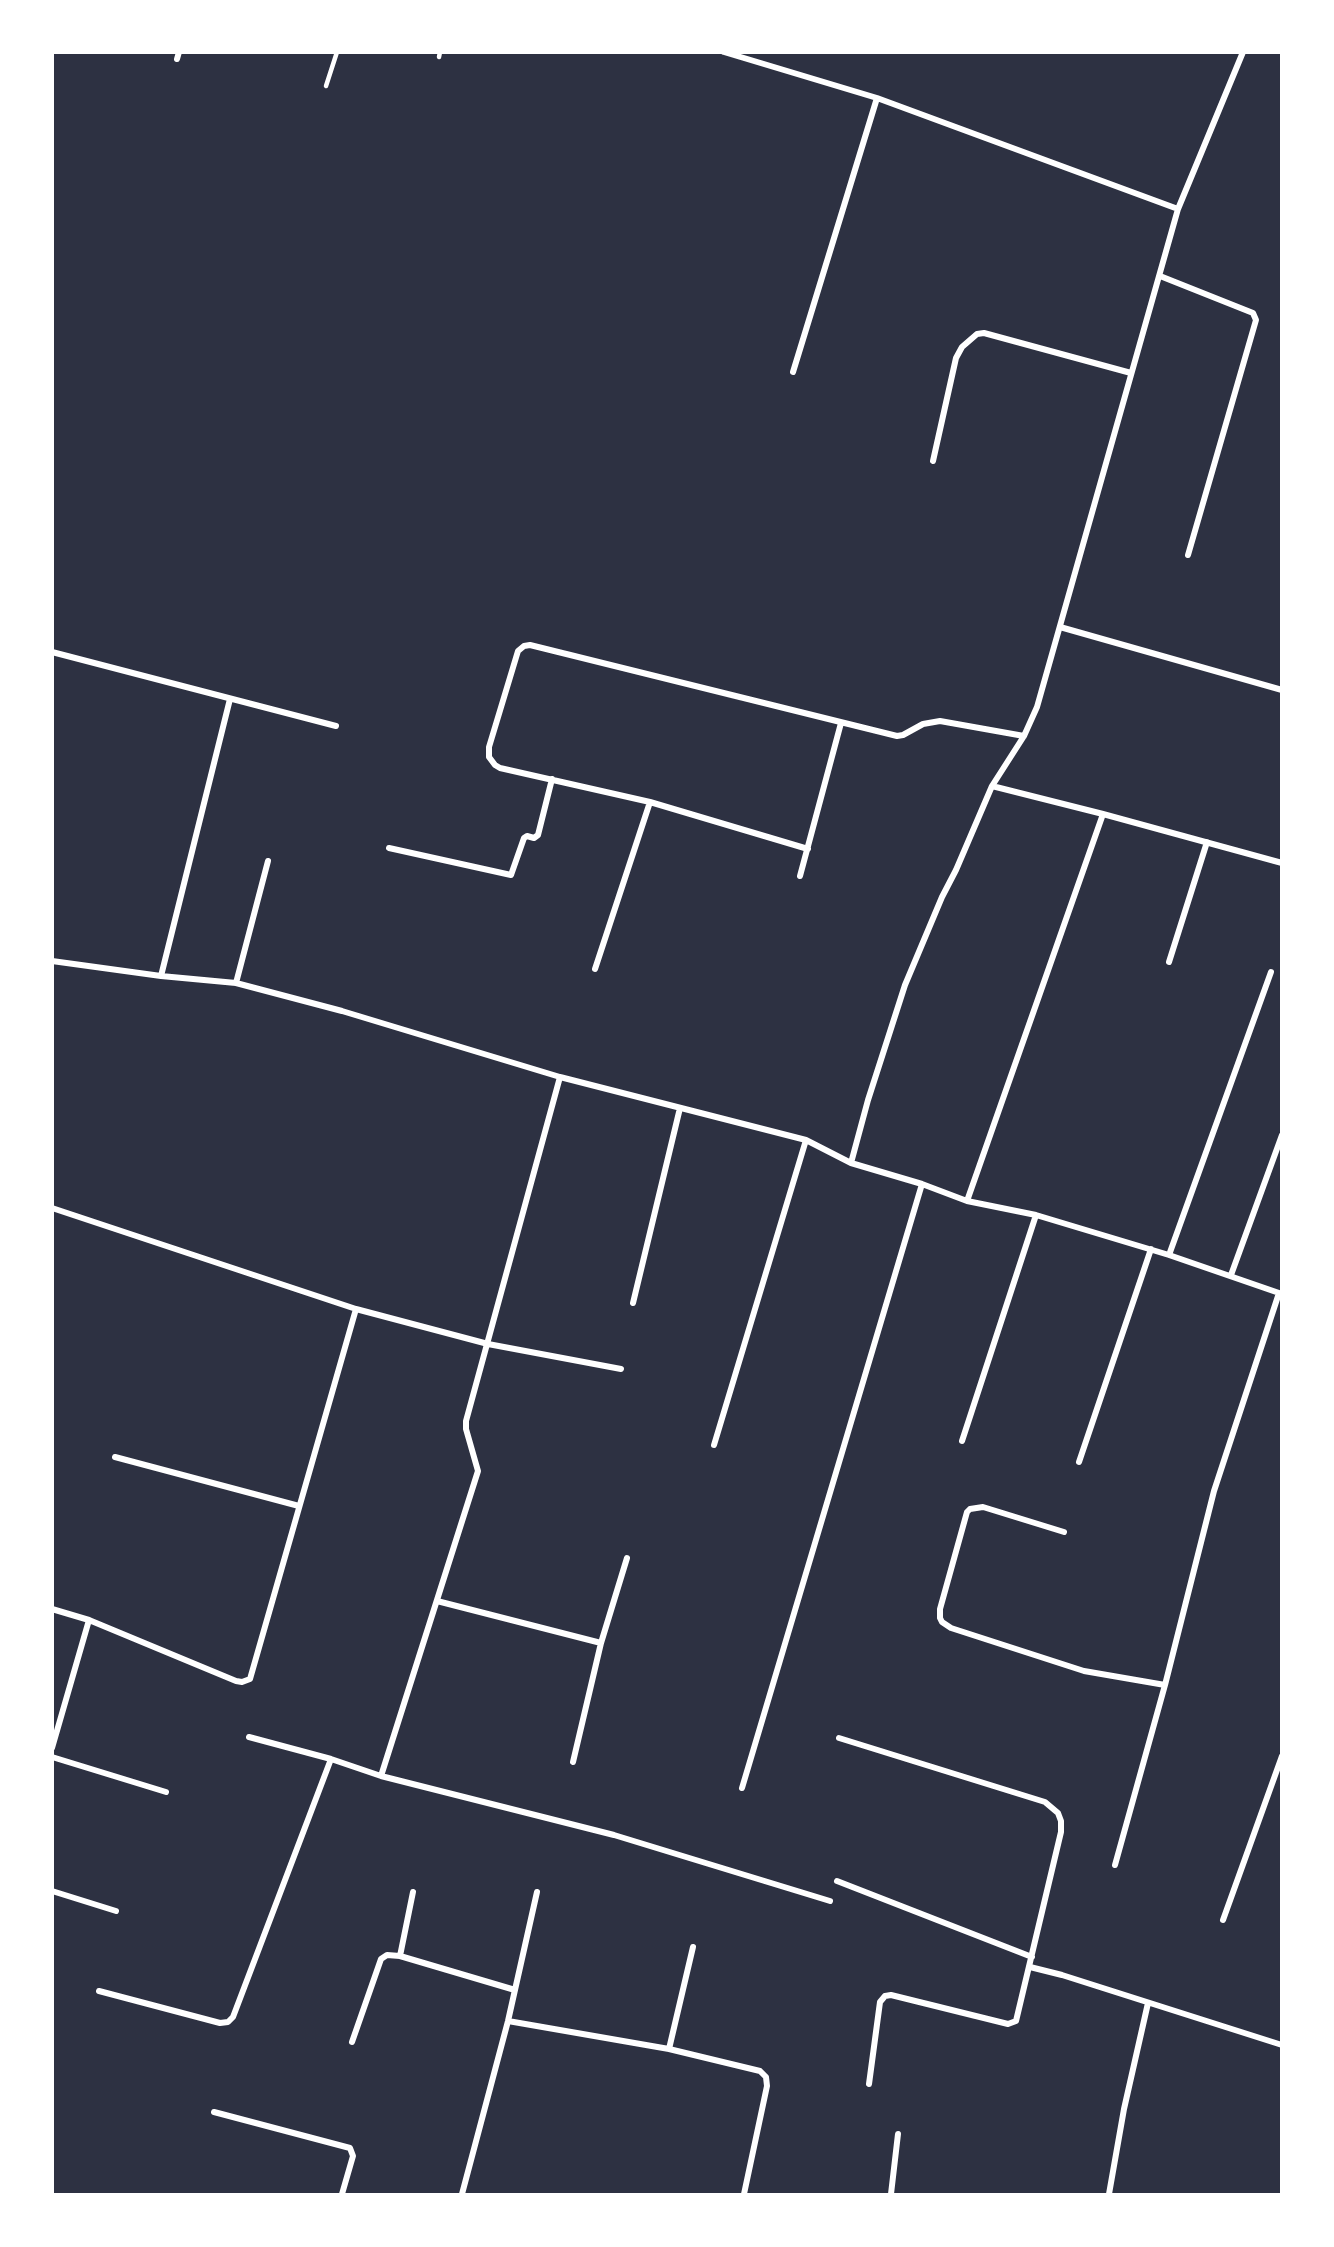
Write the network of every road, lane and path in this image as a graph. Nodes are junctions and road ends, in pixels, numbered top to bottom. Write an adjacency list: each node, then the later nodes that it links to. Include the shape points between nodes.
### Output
1 (338, 52): 4 (lane)
2 (724, 52): 5 (street)
3 (1243, 52): 6 (street)
4 (326, 86)
5 (877, 98): 6 (street); 8 (street)
6 (1178, 209): 7 (street)
7 (1160, 276): 9 (street); 11 (street, via 1253,313 1256,320)
8 (793, 372)
9 (1131, 373): 10 (street, via 977,334 956,358); 12 (street)
10 (933, 461)
11 (1188, 555)
12 (1060, 627): 14 (street); 18 (street)
13 (52, 652): 15 (street)
14 (1281, 690)
15 (230, 699): 17 (street); 33 (street)
16 (841, 723): 18 (street, via 897,736 940,721); 19 (street, via 530,645 516,655 489,757 500,768); 25 (street)
17 (336, 726)
18 (1024, 736): 20 (street)
19 (552, 779): 21 (street); 24 (street, via 538,835 524,838 511,875)
20 (992, 786): 22 (street); 39 (street, via 905,985)
21 (650, 802): 25 (street); 31 (street)
22 (1102, 813): 23 (street); 41 (street)
23 (1207, 842): 27 (street); 30 (street)
24 (388, 848)
25 (808, 849): 28 (street)
26 (268, 861): 34 (street)
27 (1281, 863)
28 (800, 876)
29 (52, 961): 33 (street)
30 (1169, 962)
31 (595, 969)
32 (1271, 972): 45 (street)
33 (161, 976): 34 (street)
34 (236, 983): 35 (street)
35 (560, 1077): 36 (street); 50 (street)
36 (680, 1108): 38 (street); 48 (street)
37 (1281, 1135): 46 (street)
38 (806, 1140): 39 (street); 53 (street)
39 (851, 1163): 40 (street)
40 (922, 1184): 41 (street); 72 (street)
41 (967, 1202): 43 (street)
42 (52, 1208): 49 (street)
43 (1036, 1215): 44 (street); 52 (street)
44 (1151, 1249): 45 (street); 55 (street)
45 (1169, 1255): 46 (street)
46 (1231, 1275): 47 (street)
47 (1280, 1293): 63 (street, via 1214,1491)
48 (633, 1304)
49 (356, 1309): 50 (street); 56 (street)
50 (488, 1344): 51 (street); 59 (street, via 466,1421 478,1471)
51 (621, 1369)
52 (962, 1441)
53 (714, 1445)
54 (115, 1457): 56 (street)
55 (1079, 1462)
56 (299, 1506): 61 (street, via 253,1675 246,1681 236,1681)
57 (1064, 1532): 63 (street, via 983,1508 970,1509 940,1609 942,1622 1084,1671)
58 (627, 1558): 62 (street)
59 (437, 1601): 62 (street); 71 (street)
60 (52, 1609): 61 (street)
61 (89, 1620): 66 (street)
62 (601, 1643): 70 (street)
63 (1165, 1685): 74 (street)
64 (249, 1737): 69 (street)
65 (839, 1738): 84 (street, via 1045,1802 1058,1813 1061,1832)
66 (52, 1748)
67 (1281, 1756): 81 (street)
68 (52, 1757): 73 (street)
69 (332, 1759): 71 (street); 87 (street, via 228,2022)
70 (573, 1762)
71 (381, 1776): 79 (street, via 614,1835)
72 (742, 1788)
73 (166, 1792)
74 (1115, 1865)
75 (837, 1881): 84 (street)
76 (52, 1891): 80 (street)
77 (413, 1892): 83 (street)
78 (537, 1892): 86 (street)
79 (830, 1901)
80 (116, 1911)
81 (1223, 1920)
82 (693, 1947): 92 (street)
83 (400, 1956): 86 (street); 90 (street, via 387,1955 381,1959)
84 (1032, 1957): 85 (street)
85 (1030, 1967): 88 (street); 93 (street, via 1018,2017 1012,2024 885,1996 880,2001)
86 (515, 1990): 89 (street)
87 (99, 1991)
88 (1148, 2002): 91 (street); 100 (street)
89 (508, 2021): 92 (street); 97 (street)
90 (352, 2042)
91 (1281, 2045)
92 (669, 2049): 98 (street, via 756,2069 766,2077)
93 (869, 2084)
94 (214, 2112): 96 (street, via 350,2148 353,2156)
95 (898, 2134): 99 (street)
96 (342, 2194)
97 (462, 2194)
98 (744, 2194)
99 (891, 2194)
100 (1109, 2194)

